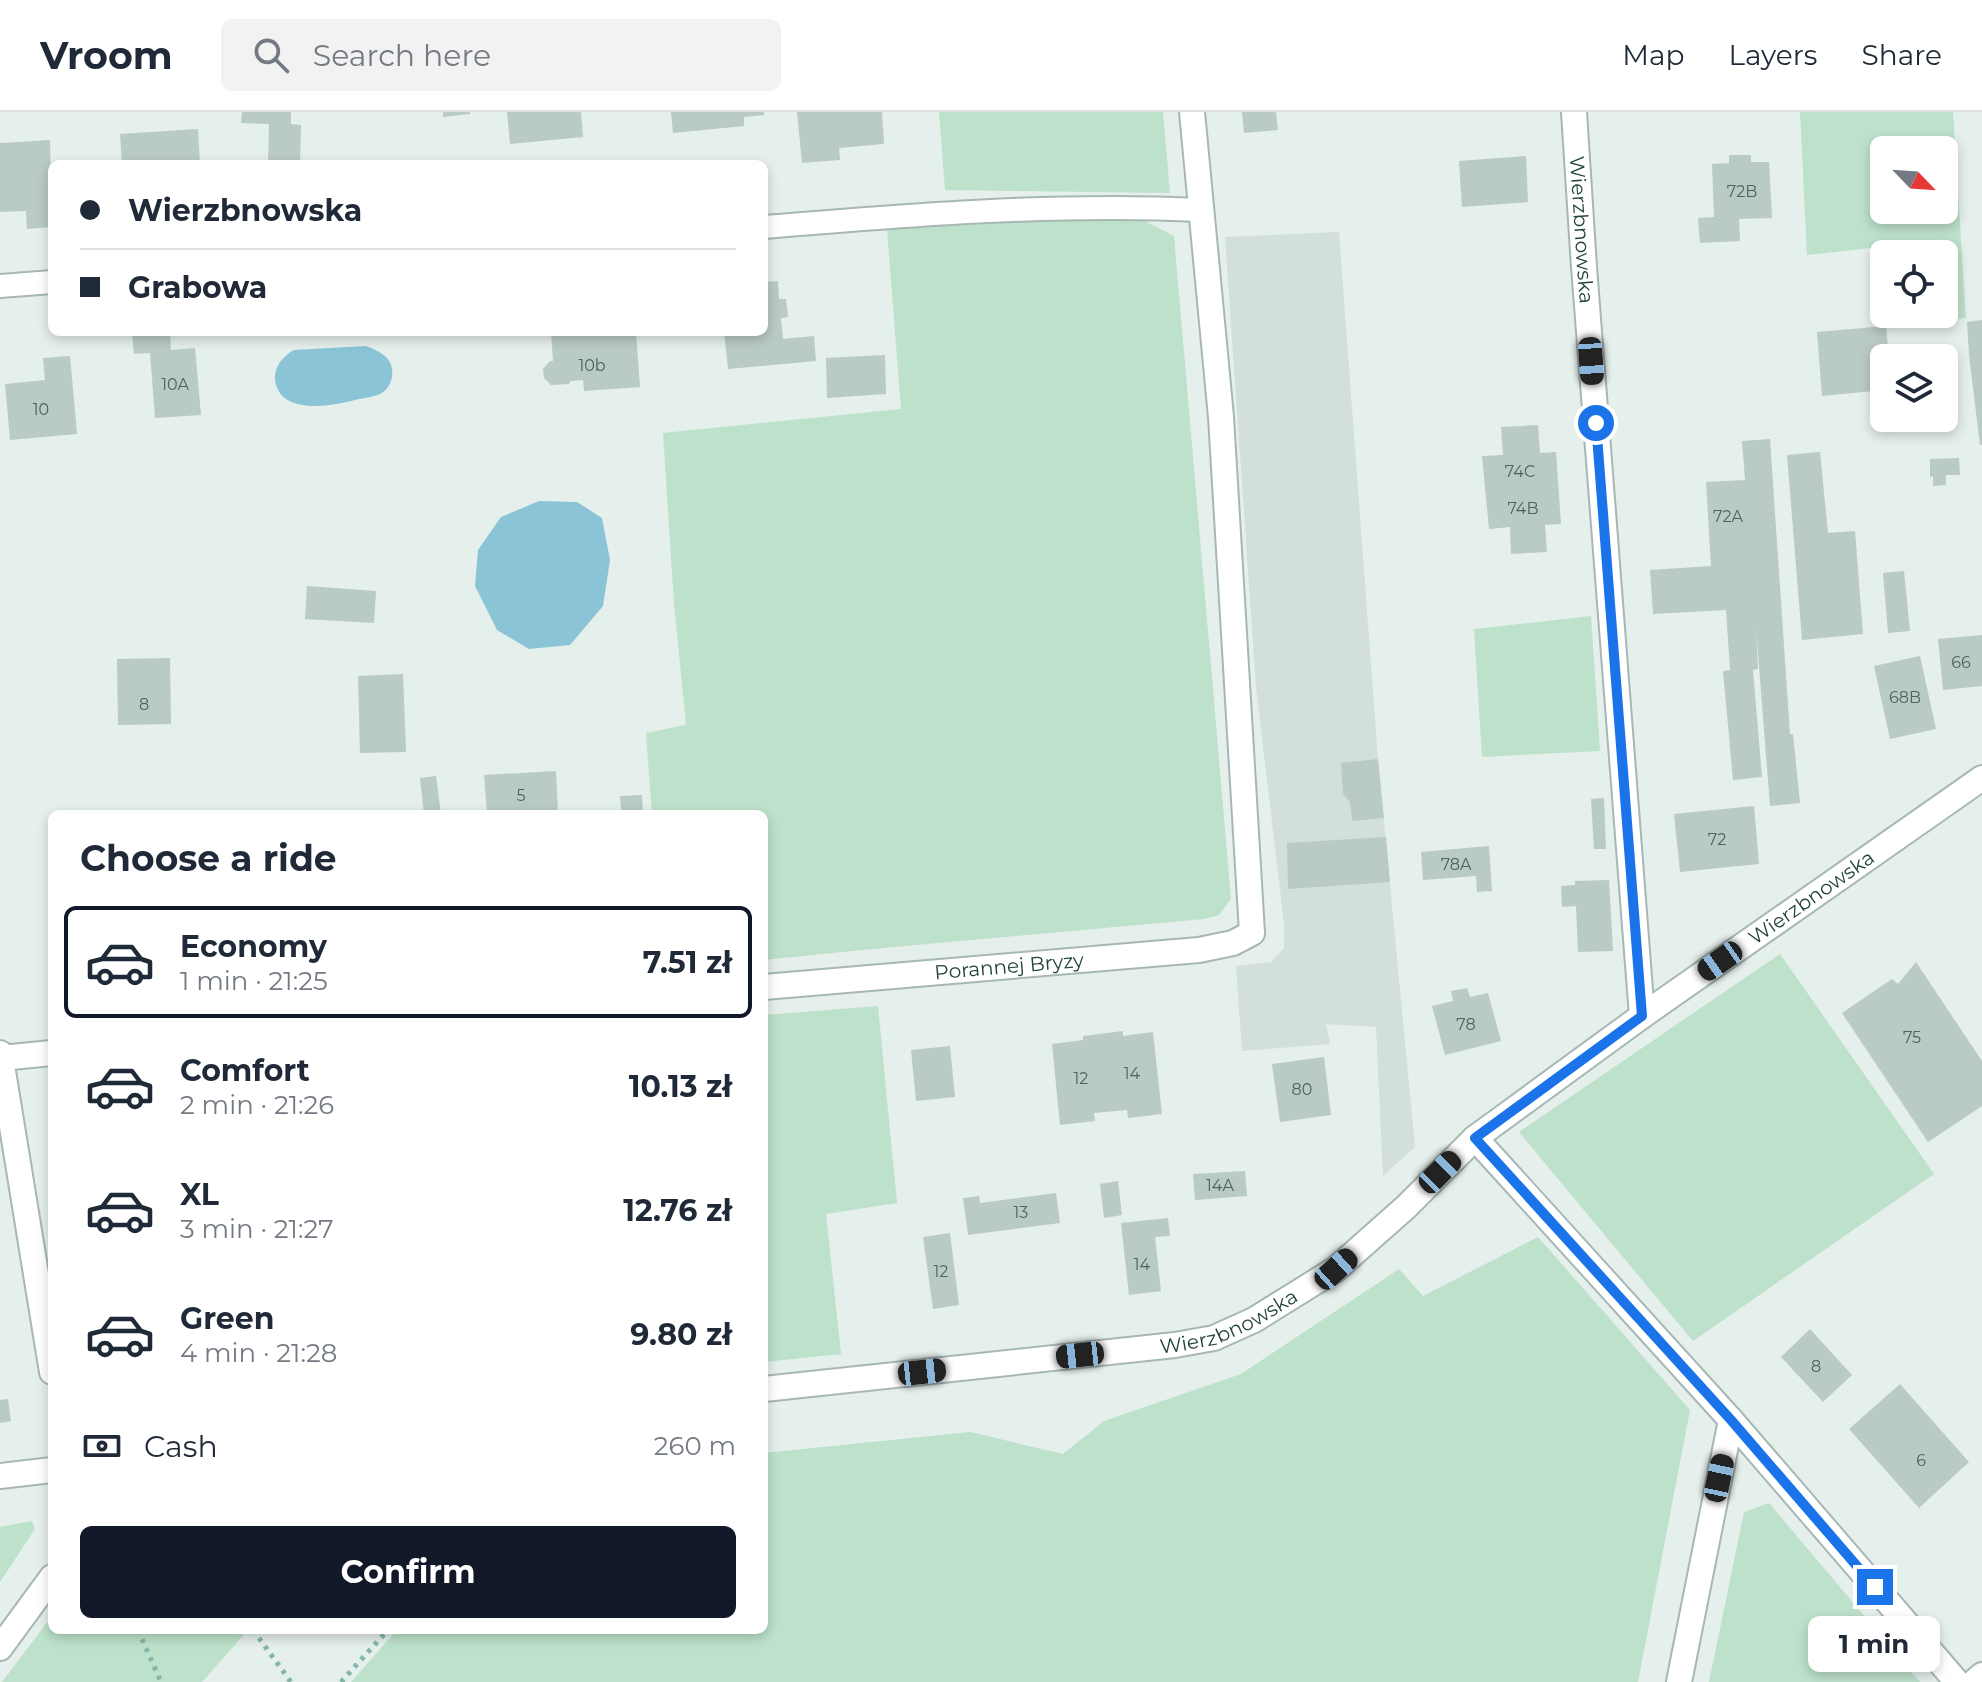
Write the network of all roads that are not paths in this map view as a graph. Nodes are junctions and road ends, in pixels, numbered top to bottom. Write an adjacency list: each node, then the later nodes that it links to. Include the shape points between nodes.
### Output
1 (1192, 112): 3 (street)
2 (1574, 112): 9 (street, Wierzbnowska)
3 (1201, 210): 4 (lane, via 1073,207); 8 (street, Porannej Bryzy, via 1221,417 1252,933 1210,949)
4 (768, 227)
5 (48, 282): 6 (lane)
6 (0, 286)
7 (1982, 778): 9 (street, Wierzbnowska)
8 (768, 987)
9 (1642, 1016): 13 (street, Wierzbnowska)
10 (48, 1053): 11 (street)
11 (0, 1055): 12 (street)
12 (6, 1128): 14 (street)
13 (1475, 1138): 15 (street, Wierzbnowska, via 1336,1269 1254,1320 1214,1338); 16 (street)
14 (48, 1351)
15 (768, 1389)
16 (1731, 1420): 22 (street); 23 (street)
17 (48, 1470): 18 (street)
18 (0, 1476)
19 (48, 1582): 20 (street)
20 (0, 1648)
21 (1982, 1675): 24 (street)
22 (1679, 1682)
23 (1957, 1682)
24 (1974, 1682)

